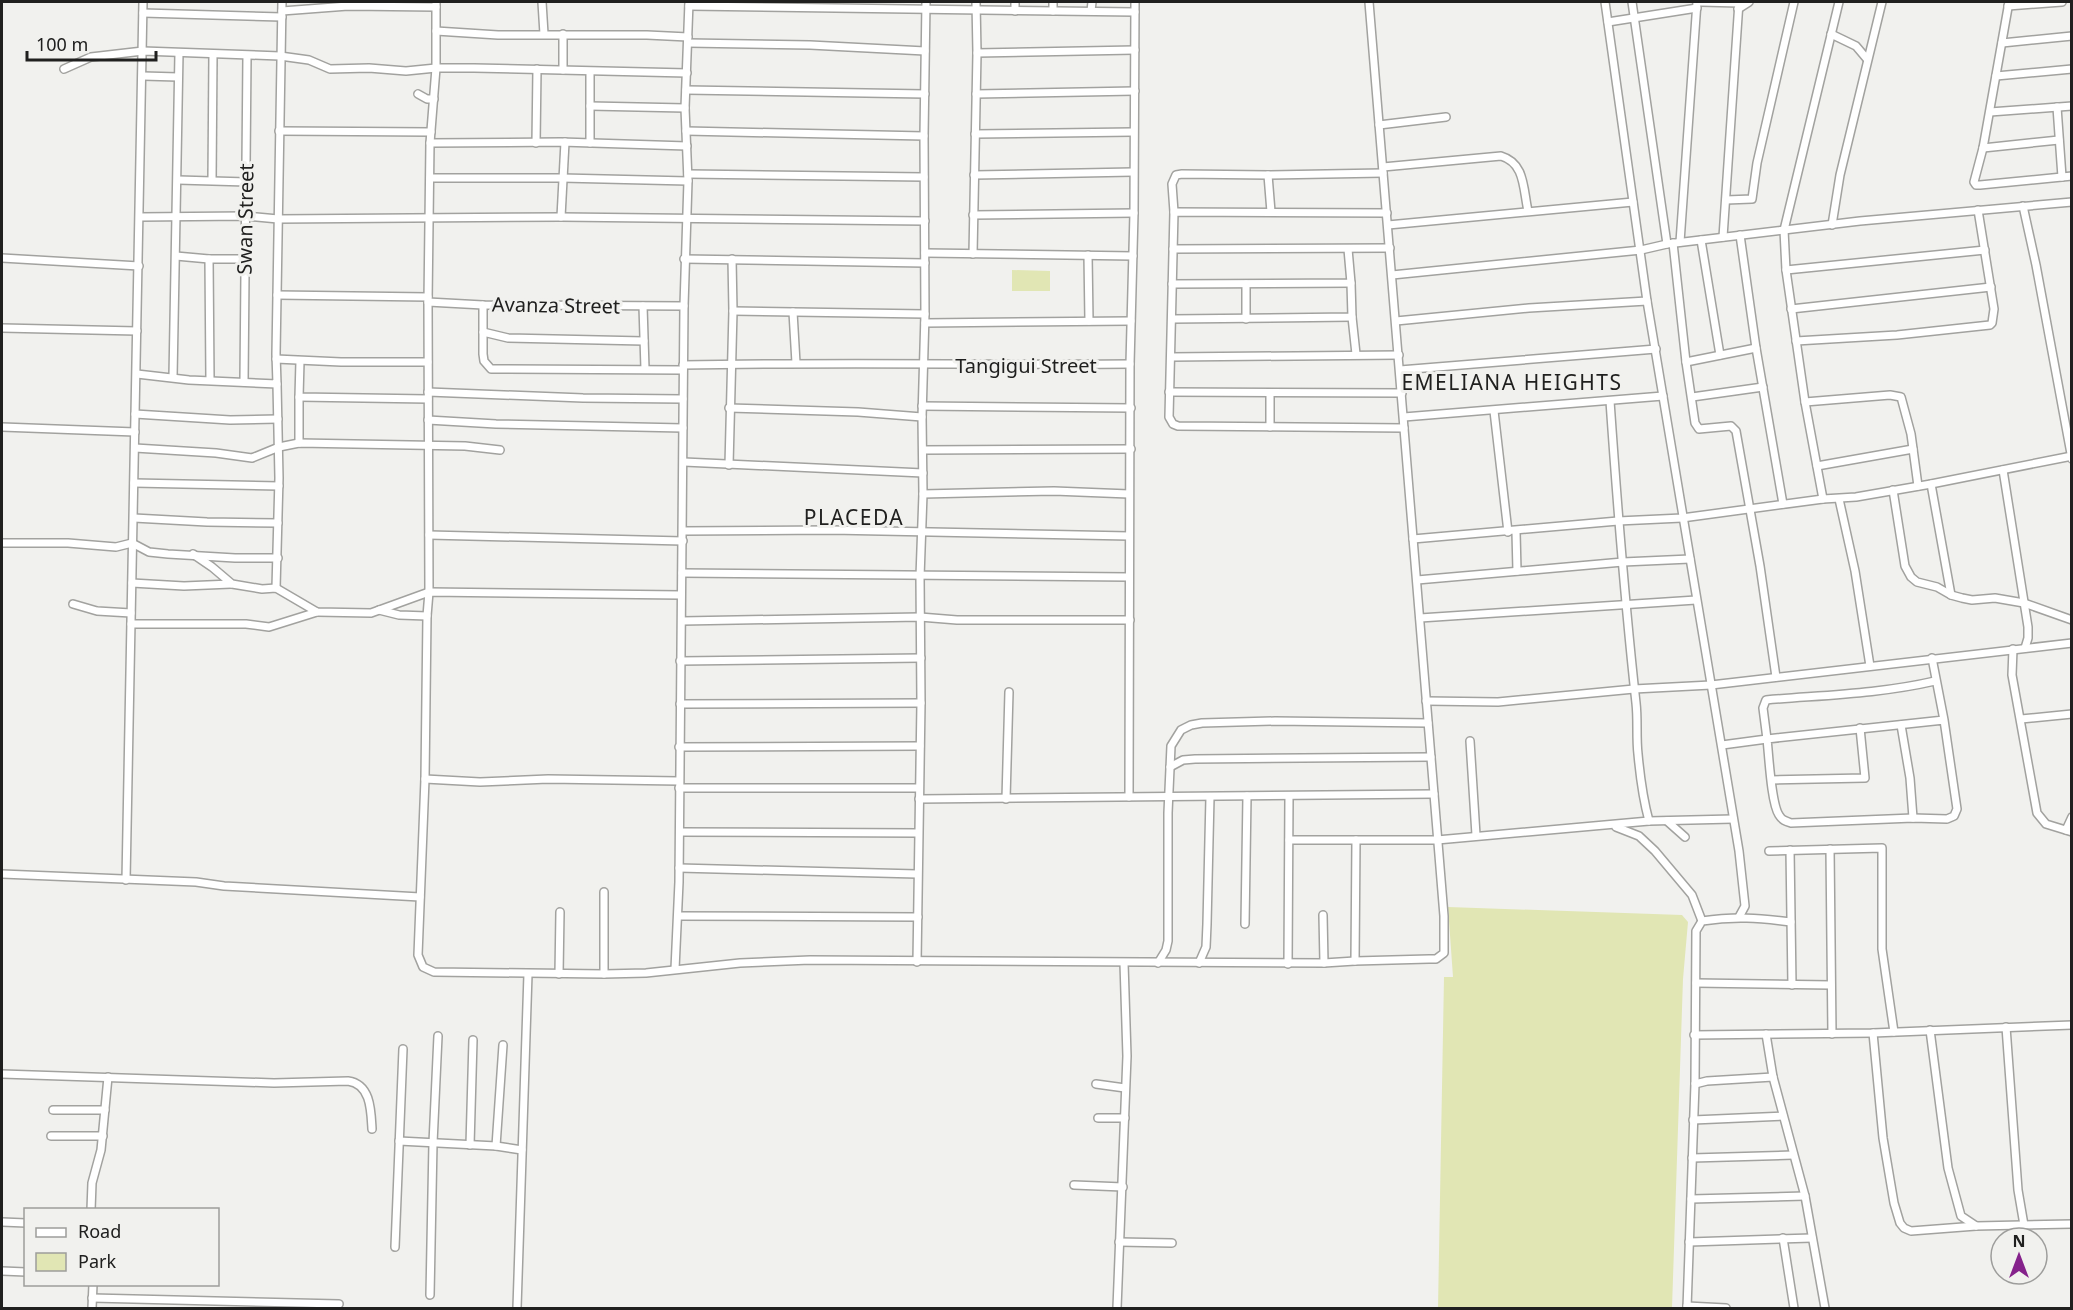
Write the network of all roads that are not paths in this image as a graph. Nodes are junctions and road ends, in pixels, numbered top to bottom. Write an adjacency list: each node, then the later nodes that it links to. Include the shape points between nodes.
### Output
1 (143, 2): 30 (street)
2 (282, 2): 31 (street)
3 (543, 2): 35 (street)
4 (976, 2): 24 (street)
5 (1016, 2): 25 (street)
6 (1053, 2): 26 (street)
7 (1092, 2): 27 (street)
8 (1135, 2): 28 (street)
9 (1369, 2): 72 (street)
10 (1605, 2): 33 (street)
11 (1632, 2): 32 (street)
12 (1678, 2): 29 (street)
13 (1749, 2): 21 (street)
14 (1794, 2): 99 (street, via 1752,199)
15 (1839, 2): 37 (street)
16 (1882, 2): 49 (street)
17 (2062, 2): 22 (street)
18 (436, 4): 31 (street, via 348,6); 34 (street)
19 (689, 4): 23 (street); 39 (street)
20 (1698, 4): 21 (street); 29 (street); 124 (street)
21 (1739, 4): 99 (street)
22 (2009, 4): 40 (street)
23 (926, 5): 24 (street); 43 (street)
24 (976, 11): 25 (street); 45 (street)
25 (1015, 11): 26 (street)
26 (1053, 11): 27 (street)
27 (1091, 11): 28 (street)
28 (1135, 12): 41 (street)
29 (1680, 12): 32 (street)
30 (143, 13): 31 (street); 42 (street)
31 (282, 14): 47 (street)
32 (1634, 18): 33 (street); 124 (street)
33 (1608, 21): 100 (street)
34 (436, 31): 35 (street); 50 (street)
35 (544, 34): 36 (street)
36 (563, 34): 39 (street); 54 (street)
37 (1832, 34): 49 (street, via 1857,46); 120 (street)
38 (2072, 36): 40 (street)
39 (688, 40): 43 (street); 56 (street)
40 (2002, 43): 58 (street)
41 (1135, 50): 45 (street); 61 (street)
42 (143, 51): 44 (street); 51 (street, via 91,57); 57 (street)
43 (925, 51): 63 (street)
44 (179, 53): 46 (street); 59 (street)
45 (977, 53): 64 (street)
46 (213, 55): 48 (street); 97 (street)
47 (280, 56): 48 (street); 50 (street, via 309,60 330,69); 73 (street)
48 (247, 57): 98 (street, Swan Street)
49 (1867, 59): 119 (street)
50 (436, 68): 52 (street); 65 (street)
51 (64, 69)
52 (537, 69): 54 (street); 82 (street)
53 (2072, 69): 58 (street)
54 (563, 70): 55 (street)
55 (590, 72): 56 (street); 66 (street)
56 (687, 73): 60 (street)
57 (143, 76): 59 (street); 112 (street)
58 (1996, 76): 70 (street)
59 (178, 77): 96 (street)
60 (686, 90): 63 (street); 69 (street)
61 (1135, 91): 64 (street); 76 (street)
62 (418, 94): 65 (street)
63 (925, 94): 78 (street)
64 (976, 94): 77 (street)
65 (434, 99): 75 (street)
66 (590, 106): 69 (street); 83 (street)
67 (2072, 106): 68 (street)
68 (2057, 107): 70 (street); 79 (street)
69 (685, 108): 74 (street)
70 (1990, 112): 85 (street)
71 (1446, 117): 72 (street)
72 (1379, 124): 86 (street)
73 (279, 131): 75 (street); 115 (street)
74 (686, 131): 78 (street); 84 (street)
75 (431, 132): 81 (street)
76 (1134, 132): 77 (street); 87 (street)
77 (975, 134): 88 (street)
78 (924, 136): 92 (street)
79 (2059, 140): 85 (street); 93 (street)
80 (565, 142): 82 (street); 83 (street); 95 (street)
81 (430, 143): 82 (street); 94 (street)
82 (536, 143)
83 (590, 143): 84 (street)
84 (687, 146): 91 (street)
85 (1983, 148): 93 (street, via 1973,180 1976,185)
86 (1383, 170): 89 (street); 104 (street, via 1501,156 1512,159 1520,171); 108 (street)
87 (1134, 172): 88 (street); 107 (street)
88 (974, 175): 109 (street)
89 (1268, 175): 105 (street, via 1176,176 1172,184); 106 (street)
90 (2072, 176): 93 (street)
91 (688, 177): 92 (street); 95 (street); 116 (street)
92 (924, 177): 117 (street)
93 (2062, 177)
94 (430, 178): 95 (street); 114 (street)
95 (562, 178): 113 (street)
96 (178, 180): 97 (street); 110 (street)
97 (212, 180): 98 (street)
98 (247, 182): 111 (street, Swan Street)
99 (1726, 200): 122 (street)
100 (1633, 202): 104 (street); 129 (street)
101 (2072, 202): 102 (street)
102 (2023, 206): 103 (street); 225 (street)
103 (1978, 210): 119 (street); 128 (street)
104 (1527, 211): 118 (street)
105 (1174, 212): 106 (street); 126 (street)
106 (1270, 212): 108 (street)
107 (1134, 213): 109 (street); 134 (street)
108 (1387, 213): 118 (street)
109 (973, 215): 131 (street)
110 (177, 216): 111 (street); 112 (street); 133 (street)
111 (245, 216): 115 (street); 137 (street, Swan Street)
112 (140, 217): 141 (street)
113 (561, 217): 114 (street); 116 (street)
114 (429, 218): 115 (street); 149 (street)
115 (278, 219): 148 (street)
116 (687, 219): 117 (street); 138 (street)
117 (925, 221): 130 (street)
118 (1388, 225): 125 (street)
119 (1832, 225): 120 (street)
120 (1784, 230): 121 (street); 142 (street)
121 (1740, 235): 122 (street); 170 (street)
122 (1723, 237): 123 (street)
123 (1701, 240): 124 (street); 174 (street)
124 (1673, 243): 129 (street); 179 (street)
125 (1390, 248): 127 (street); 143 (street)
126 (1173, 249): 127 (street); 145 (street)
127 (1347, 249): 144 (street)
128 (1985, 249): 142 (street); 147 (street)
129 (1641, 250): 143 (street); 150 (street)
130 (925, 253): 131 (street); 140 (street)
131 (973, 254): 132 (street)
132 (1088, 255): 134 (street); 161 (street)
133 (176, 256): 136 (street); 188 (street)
134 (1133, 256): 162 (street)
135 (2, 258): 141 (street)
136 (209, 259): 137 (street); 189 (street)
137 (244, 259): 190 (street, Swan Street)
138 (684, 259): 139 (street); 153 (street)
139 (732, 259): 140 (street); 155 (street)
140 (925, 263): 157 (street)
141 (139, 266): 166 (street)
142 (1786, 270): 154 (street)
143 (1392, 275): 163 (street)
144 (1351, 283): 146 (street); 158 (street)
145 (1172, 284): 146 (street); 160 (street)
146 (1246, 284): 159 (street)
147 (1991, 287): 154 (street); 169 (street, via 1993,318 1985,327)
148 (277, 295): 149 (street, Avanza Street); 176 (street)
149 (428, 299): 151 (street, Avanza Street); 178 (street)
150 (1647, 301): 163 (street); 171 (street)
151 (483, 304): 152 (street, Avanza Street); 167 (street, Tangigui Street)
152 (643, 306): 153 (street, Avanza Street); 168 (street)
153 (684, 306): 184 (street)
154 (1791, 309): 169 (street)
155 (733, 311): 156 (street); 181 (street)
156 (793, 312): 157 (street); 180 (street)
157 (925, 314): 164 (street)
158 (1352, 317): 159 (street); 172 (street)
159 (1246, 319): 160 (street)
160 (1172, 320): 175 (street)
161 (1089, 321): 162 (street); 164 (street)
162 (1131, 321): 182 (street)
163 (1396, 321): 173 (street)
164 (925, 323): 183 (street)
165 (2, 328): 166 (street)
166 (137, 331): 187 (street)
167 (483, 332): 168 (street, via 508,338); 185 (street, Tangigui Street, via 484,361 491,369)
168 (644, 341): 185 (street)
169 (1796, 342): 202 (street)
170 (1756, 348): 174 (street); 192 (street)
171 (1656, 349): 186 (street); 197 (street)
172 (1356, 354): 173 (street); 175 (street)
173 (1399, 355): 186 (street)
174 (1720, 355): 179 (street)
175 (1172, 357): 193 (street)
176 (276, 359): 177 (street); 191 (street)
177 (300, 361): 178 (street); 198 (street)
178 (428, 362): 196 (street)
179 (1686, 362): 199 (street)
180 (796, 363): 181 (street, Tangigui Street); 183 (street, Tangigui Street)
181 (731, 364): 184 (street, Tangigui Street); 204 (street)
182 (1130, 364): 183 (street, Tangigui Street); 205 (street)
183 (923, 365): 203 (street)
184 (683, 368): 185 (street, Tangigui Street); 200 (street)
185 (645, 369)
186 (1400, 370): 195 (street)
187 (137, 375): 188 (street); 207 (street)
188 (173, 377): 189 (street)
189 (210, 380): 190 (street)
190 (244, 382): 191 (street)
191 (277, 384): 210 (street)
192 (1763, 387): 199 (street); 240 (street)
193 (1170, 392): 194 (street); 213 (street, via 1170,417 1178,426)
194 (1270, 393): 195 (street); 213 (street)
195 (1402, 393): 209 (street)
196 (428, 395): 198 (street); 200 (street); 211 (street)
197 (1663, 396): 201 (street); 243 (street)
198 (299, 397): 217 (street)
199 (1692, 397): 241 (street, via 1699,429 1731,426 1736,431)
200 (683, 399): 215 (street)
201 (1610, 402): 206 (street); 244 (street)
202 (1805, 402): 222 (street, via 1898,396 1903,400); 228 (street)
203 (922, 406): 205 (street); 208 (street)
204 (729, 408): 208 (street); 227 (street)
205 (1131, 408): 221 (street)
206 (1494, 411): 209 (street); 248 (street)
207 (135, 414): 210 (street); 216 (street)
208 (922, 417): 224 (street)
209 (1404, 417): 214 (street)
210 (278, 419): 219 (street)
211 (428, 420): 215 (street); 218 (street)
212 (2, 427): 216 (street)
213 (1270, 427): 214 (street)
214 (1404, 428): 251 (street)
215 (683, 429): 226 (street)
216 (135, 432): 220 (street)
217 (299, 443): 218 (street); 219 (street)
218 (430, 445): 223 (street); 249 (street)
219 (279, 447): 220 (street, via 252,458); 233 (street)
220 (135, 448): 231 (street)
221 (1131, 449): 224 (street); 237 (street)
222 (1913, 449): 228 (street); 234 (street)
223 (500, 450)
224 (923, 450): 230 (street)
225 (2071, 457): 229 (street)
226 (684, 462): 227 (street); 246 (street)
227 (729, 465): 230 (street)
228 (1817, 466): 238 (street)
229 (2003, 470): 232 (street); 273 (street)
230 (923, 473): 236 (street)
231 (134, 483): 233 (street); 242 (street)
232 (1932, 484): 234 (street); 266 (street)
233 (279, 486): 245 (street)
234 (1918, 486): 235 (street)
235 (1893, 490): 239 (street); 267 (street, via 1906,572 1917,582)
236 (923, 494): 237 (street); 247 (street)
237 (1129, 494): 250 (street)
238 (1824, 499): 239 (street); 240 (street)
239 (1839, 499): 292 (street)
240 (1783, 504): 241 (street)
241 (1749, 510): 243 (street); 293 (street)
242 (134, 518): 245 (street); 254 (street)
243 (1682, 518): 244 (street); 257 (street)
244 (1618, 521): 248 (street); 258 (street)
245 (278, 523): 256 (street)
246 (683, 531): 247 (street); 252 (street)
247 (922, 532): 250 (street); 261 (street)
248 (1512, 532): 251 (street); 259 (street)
249 (429, 535): 252 (street); 269 (street)
250 (1129, 536): 262 (street)
251 (1413, 539): 263 (street)
252 (683, 541): 260 (street)
253 (2, 543): 254 (street, via 117,547)
254 (132, 543): 255 (street, via 148,552); 264 (street)
255 (193, 554): 256 (street); 265 (street)
256 (278, 558): 268 (street)
257 (1690, 559): 258 (street); 272 (street)
258 (1623, 562): 259 (street); 275 (street)
259 (1517, 571): 263 (street)
260 (682, 573): 261 (street); 270 (street)
261 (920, 577): 262 (street); 280 (street)
262 (1129, 577): 282 (street)
263 (1417, 580): 281 (street)
264 (132, 584): 265 (street); 278 (street)
265 (232, 584): 268 (street)
266 (1949, 585): 267 (street); 271 (street)
267 (1937, 587): 271 (street)
268 (276, 588): 277 (street)
269 (429, 592): 270 (street); 276 (street); 279 (street)
270 (681, 595): 283 (street)
271 (1951, 595): 273 (street)
272 (1696, 600): 275 (street); 295 (street)
273 (2024, 603): 284 (street); 287 (street, via 2028,633)
274 (73, 604): 278 (street, via 97,611)
275 (1625, 604): 281 (street); 296 (street)
276 (379, 610): 277 (street); 279 (street)
277 (317, 612): 285 (street, via 269,627)
278 (131, 613): 285 (street)
279 (427, 616): 314 (street)
280 (920, 617): 282 (street); 283 (street); 289 (street)
281 (1420, 618): 298 (street)
282 (1130, 620): 321 (street)
283 (682, 621): 291 (street)
284 (2072, 621)
285 (131, 624): 346 (street)
286 (2072, 643): 287 (street)
287 (2025, 648): 288 (street)
288 (2013, 649): 290 (street); 302 (street, via 2012,675)
289 (921, 658): 291 (street); 299 (street)
290 (1932, 658): 292 (street); 294 (street)
291 (680, 662): 300 (street)
292 (1870, 666): 293 (street)
293 (1776, 677): 295 (street)
294 (1935, 681): 303 (street); 307 (street, via 1852,694 1766,700 1763,708)
295 (1711, 685): 296 (street); 309 (street)
296 (1634, 689): 298 (street, via 1498,702); 329 (street, via 1643,802)
297 (1009, 692): 325 (street)
298 (1426, 701): 304 (street)
299 (921, 703): 300 (street); 310 (street)
300 (680, 704): 311 (street)
301 (2072, 714): 302 (street)
302 (2021, 719): 332 (street, via 2037,813 2046,824)
303 (1944, 720): 305 (street); 327 (street, via 1956,813 1952,819)
304 (1428, 723): 312 (street); 313 (street, via 1275,721 1191,725 1174,738)
305 (1901, 725): 306 (street); 327 (street)
306 (1860, 728): 307 (street); 315 (street, via 1865,778)
307 (1767, 739): 309 (street); 315 (street)
308 (1470, 741): 335 (street)
309 (1722, 745): 328 (street)
310 (920, 746): 311 (street); 317 (street)
311 (679, 747): 316 (street)
312 (1431, 758): 313 (street, via 1195,759); 318 (street)
313 (1170, 767): 322 (street)
314 (425, 780): 316 (street, via 548,779); 348 (street)
315 (1772, 780): 327 (street, via 1780,817 1791,823)
316 (679, 785): 317 (street); 333 (street)
317 (919, 788): 324 (street)
318 (1434, 794): 320 (street); 339 (street)
319 (1247, 796): 320 (street); 323 (street); 356 (street)
320 (1289, 796): 337 (street)
321 (1129, 797): 322 (street); 325 (street)
322 (1169, 797): 323 (street); 360 (street, via 1168,941)
323 (1210, 797): 361 (street, via 1206,947)
324 (919, 799): 325 (street); 334 (street)
325 (1006, 799)
326 (2072, 817): 332 (street)
327 (1912, 818)
328 (1733, 819): 330 (street); 352 (street, via 1745,906)
329 (1649, 821): 330 (street); 331 (street)
330 (1667, 821): 336 (street)
331 (1614, 826): 335 (street); 354 (street, via 1639,837 1655,850 1692,895)
332 (2069, 831)
333 (680, 832): 334 (street); 343 (street)
334 (918, 833): 345 (street)
335 (1476, 835): 339 (street)
336 (1685, 837)
337 (1289, 840): 338 (street); 363 (street)
338 (1356, 840): 339 (street); 357 (street)
339 (1437, 840): 357 (street, via 1444,953 1436,959)
340 (1830, 849): 341 (street); 370 (street); 374 (street, via 1882,848 1882,949)
341 (1790, 850): 342 (street); 355 (street)
342 (1768, 851)
343 (679, 868): 345 (street); 351 (street)
344 (2, 874): 346 (street)
345 (917, 874): 353 (street)
346 (126, 880): 348 (street)
347 (604, 892): 367 (street)
348 (420, 897): 365 (street, via 418,955 428,970)
349 (560, 912): 366 (street)
350 (1323, 915): 362 (street)
351 (678, 916): 353 (street); 364 (street)
352 (1739, 916): 354 (street); 355 (street)
353 (918, 917): 358 (street)
354 (1702, 921): 368 (street, via 1696,931)
355 (1791, 922): 369 (street)
356 (1245, 924)
357 (1355, 961): 362 (street)
358 (917, 962): 359 (street); 364 (street, via 776,961)
359 (1124, 963): 360 (street); 388 (street)
360 (1158, 963): 361 (street)
361 (1199, 963): 363 (street)
362 (1324, 963): 363 (street)
363 (1288, 964)
364 (675, 969): 367 (street)
365 (528, 974): 366 (street); 402 (street)
366 (559, 974): 367 (street)
367 (604, 974)
368 (1696, 983): 369 (street); 378 (street)
369 (1792, 985): 370 (street)
370 (1832, 985): 377 (street)
371 (2072, 1025): 372 (street)
372 (2006, 1027): 373 (street); 414 (street)
373 (1930, 1030): 374 (street); 410 (street, via 1948,1168)
374 (1894, 1032): 375 (street)
375 (1873, 1033): 377 (street); 416 (street, via 1883,1138 1897,1216 1904,1228 1911,1231)
376 (1766, 1034): 377 (street); 378 (street); 385 (street)
377 (1832, 1034)
378 (1694, 1035): 387 (street)
379 (438, 1036): 399 (street)
380 (473, 1040): 400 (street)
381 (503, 1045): 401 (street)
382 (403, 1049): 398 (street)
383 (2, 1074): 384 (street)
384 (108, 1077): 390 (street); 395 (street, via 355,1082 370,1101)
385 (1773, 1077): 387 (street); 391 (street)
386 (1096, 1084): 388 (street)
387 (1695, 1084): 394 (street)
388 (1125, 1088): 393 (street)
389 (53, 1110): 390 (street)
390 (105, 1110): 397 (street)
391 (1783, 1116): 394 (street); 403 (street)
392 (1098, 1118): 393 (street)
393 (1125, 1118): 406 (street)
394 (1694, 1120): 404 (street)
395 (372, 1129)
396 (51, 1136): 397 (street)
397 (103, 1136): 409 (street, via 93,1177)
398 (399, 1141): 399 (street); 422 (street)
399 (433, 1143): 400 (street); 426 (street)
400 (470, 1144): 401 (street)
401 (496, 1146): 402 (street)
402 (522, 1150): 431 (street)
403 (1793, 1155): 404 (street); 407 (street)
404 (1692, 1158): 408 (street)
405 (1074, 1185): 406 (street)
406 (1123, 1187): 419 (street)
407 (1805, 1196): 408 (street); 418 (street)
408 (1691, 1199): 420 (street)
409 (91, 1208)
410 (1961, 1216): 415 (street); 416 (street)
411 (2, 1222): 412 (street)
412 (24, 1223)
413 (2072, 1224): 414 (street)
414 (2024, 1225): 415 (street)
415 (1976, 1226): 416 (street)
416 (1949, 1229)
417 (1782, 1238): 418 (street); 420 (street); 434 (street)
418 (1812, 1238): 435 (street)
419 (1119, 1242): 421 (street); 432 (street)
420 (1689, 1242): 429 (street)
421 (1172, 1243)
422 (395, 1247)
423 (2, 1271): 424 (street)
424 (24, 1272)
425 (93, 1286): 427 (street)
426 (430, 1295)
427 (92, 1298): 428 (street); 430 (street)
428 (339, 1304)
429 (1687, 1307): 433 (street)
430 (92, 1308)
431 (517, 1308)
432 (1117, 1308)
433 (1726, 1308)
434 (1794, 1308)
435 (1825, 1308)

